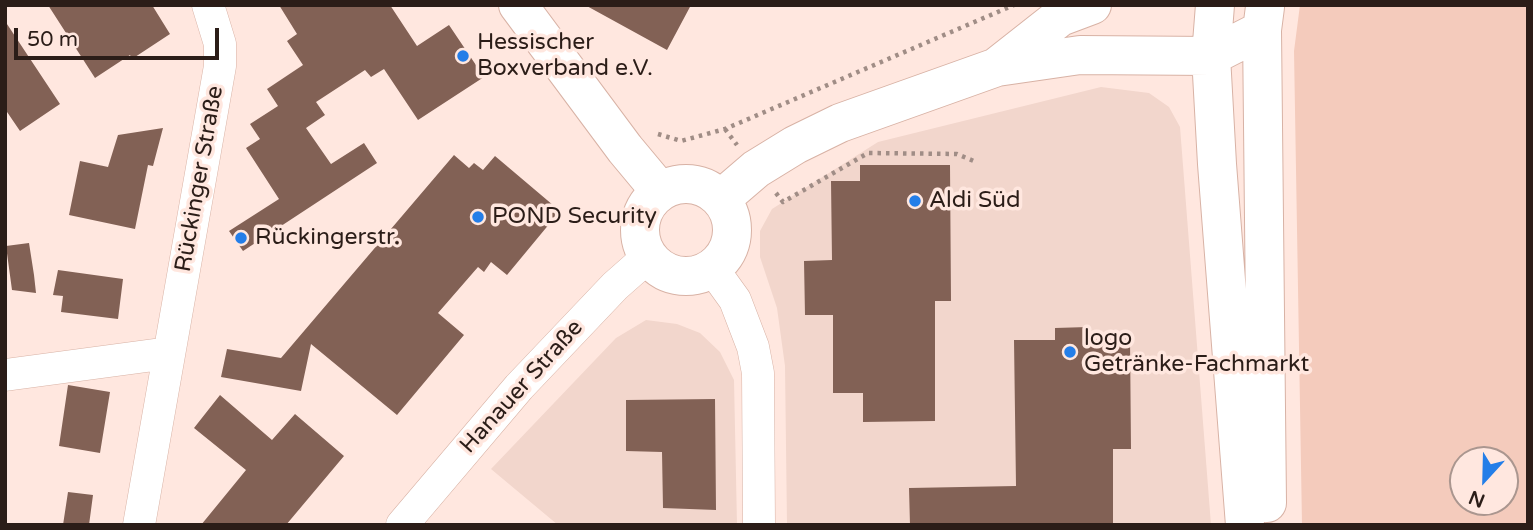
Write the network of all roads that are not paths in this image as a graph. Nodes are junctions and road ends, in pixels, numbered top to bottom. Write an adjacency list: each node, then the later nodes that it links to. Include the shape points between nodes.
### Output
1 (208, 5): 13 (street, Rückinger Straße, via 220,44 220,66)
2 (518, 5): 9 (street)
3 (1092, 5): 8 (street, via 1060,17)
4 (1215, 5): 7 (street)
5 (1222, 5): 6 (street)
6 (1263, 18): 7 (street); 19 (street)
7 (1211, 56): 8 (street, via 1080,55); 18 (street)
8 (997, 67): 10 (street, via 840,122 756,169)
9 (660, 191): 10 (street, via 699,185); 11 (street, via 641,221 642,243)
10 (721, 199): 12 (street, via 731,220 730,243)
11 (649, 256): 12 (street, via 656,265 678,275); 16 (street, Hanauer Straße, via 519,387)
12 (712, 268): 17 (street, via 735,300 758,373)
13 (169, 354): 14 (street); 15 (street, Rückinger Straße)
14 (5, 375)
15 (139, 525)
16 (402, 525)
17 (759, 525)
18 (1245, 525)
19 (1267, 525)

